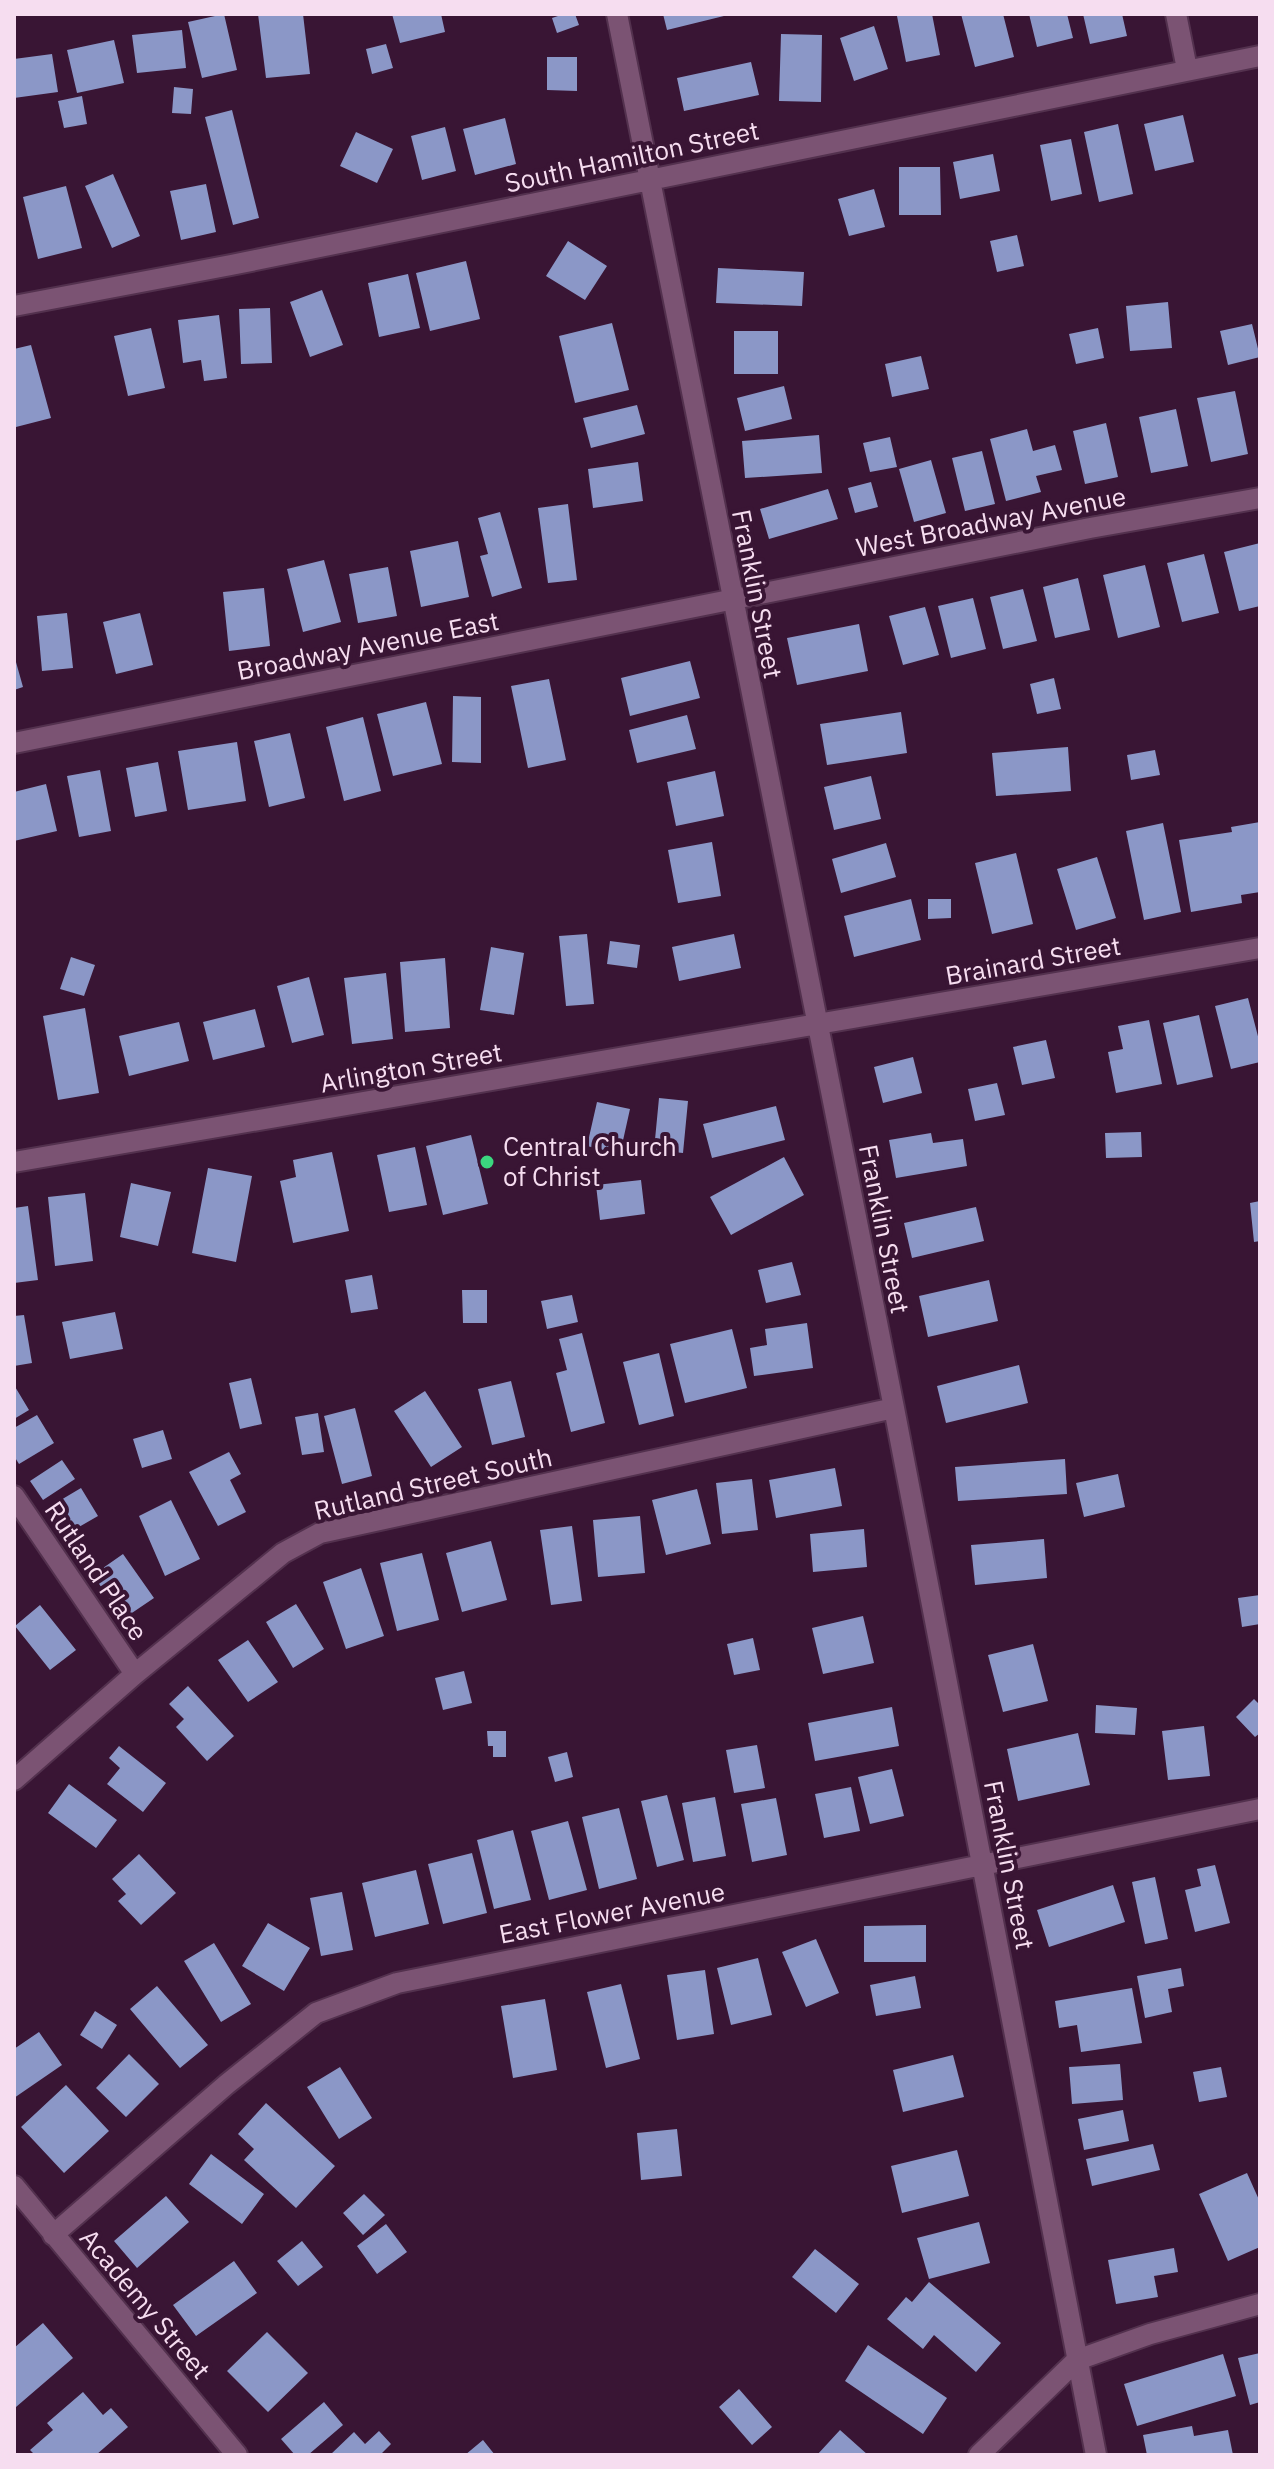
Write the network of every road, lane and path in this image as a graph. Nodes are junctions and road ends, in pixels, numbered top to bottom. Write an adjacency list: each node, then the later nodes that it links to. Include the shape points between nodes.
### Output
1 (617, 14): 5 (street, Franklin Street)
2 (1176, 14): 4 (street)
3 (1260, 56): 4 (street, South Hamilton Street)
4 (1187, 69): 5 (street, South Hamilton Street)
5 (650, 181): 6 (street, South Hamilton Street); 8 (street, Franklin Street)
6 (14, 306)
7 (1260, 498): 8 (street, West Broadway Avenue)
8 (732, 600): 9 (street, Broadway Avenue East); 11 (street, Franklin Street)
9 (14, 743)
10 (1260, 948): 11 (street, Brainard Street)
11 (816, 1026): 12 (street, Arlington Street); 13 (street, Franklin Street)
12 (14, 1162)
13 (894, 1408): 15 (street, Rutland Street South, via 320,1533 283,1553); 18 (street, Franklin Street)
14 (14, 1496): 15 (street, Rutland Place)
15 (135, 1674): 16 (street, Rutland Street South)
16 (14, 1780)
17 (1260, 1809): 18 (street, East Flower Avenue)
18 (982, 1864): 20 (street, East Flower Avenue, via 397,1983 316,2013); 22 (street, Franklin Street)
19 (14, 2186): 20 (street, Academy Street)
20 (53, 2235): 23 (street, Academy Street)
21 (1260, 2304): 22 (street)
22 (1077, 2360): 24 (street); 25 (street, Franklin Street)
23 (237, 2455)
24 (979, 2455)
25 (1096, 2455)

